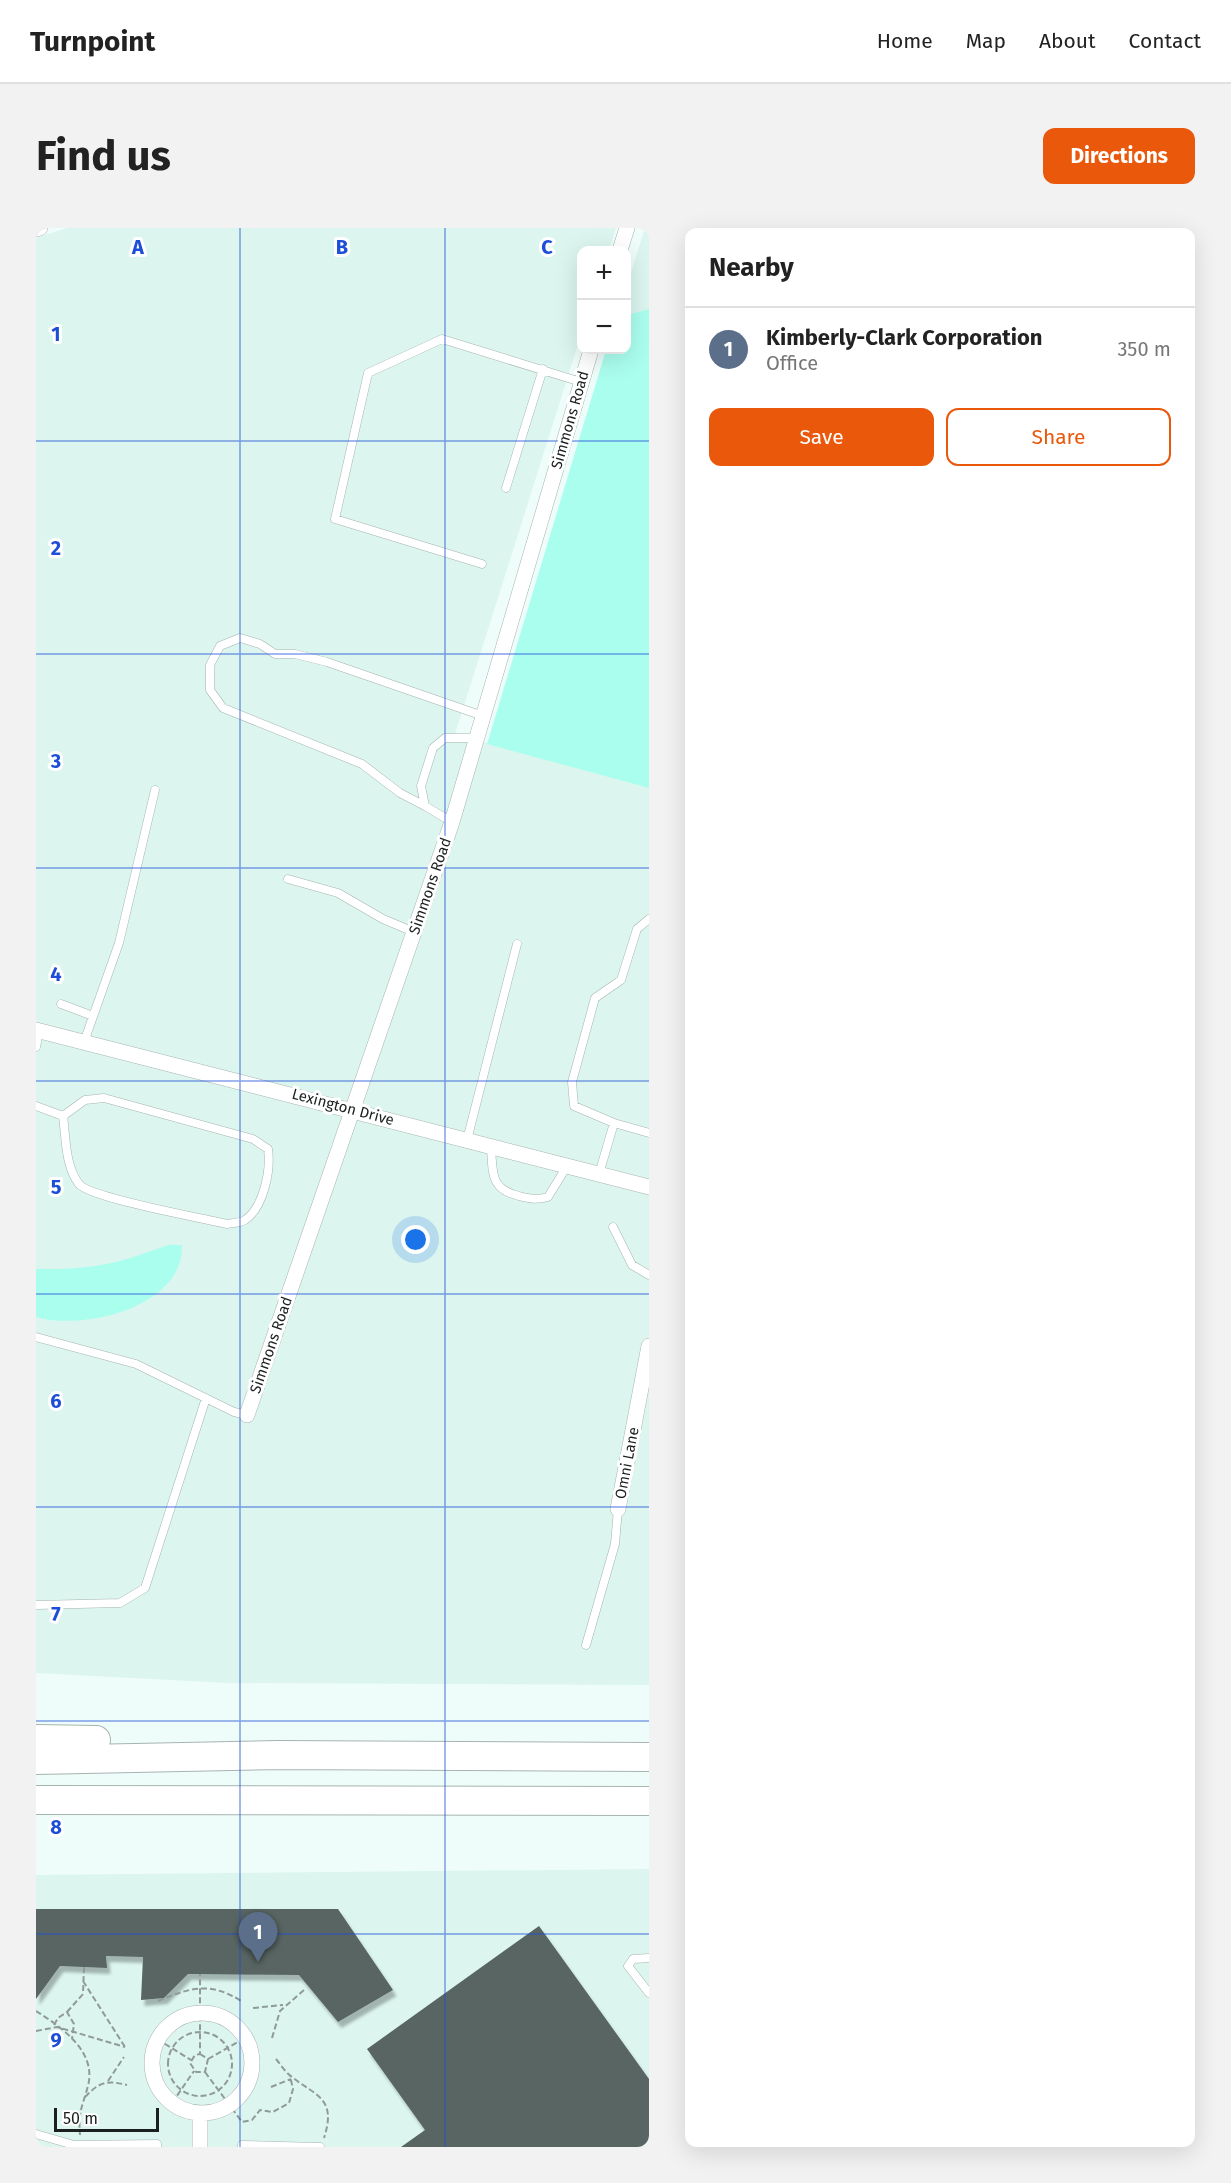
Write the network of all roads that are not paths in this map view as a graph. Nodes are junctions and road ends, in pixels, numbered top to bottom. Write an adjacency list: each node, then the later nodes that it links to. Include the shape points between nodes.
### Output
1 (627, 228): 2 (street)
2 (621, 246)
3 (590, 354): 5 (street, Simmons Road)
4 (543, 369): 5 (lane); 6 (lane); 7 (lane, via 442,339 369,373 335,519)
5 (581, 382): 8 (street, Simmons Road)
6 (506, 488)
7 (482, 564)
8 (483, 716): 9 (street, Simmons Road); 11 (lane, via 327,662 295,654 275,654 240,638 220,646 210,665 210,690 223,708 362,764 399,793)
9 (476, 738): 11 (lane, via 445,738 433,748 421,786); 12 (street, Simmons Road)
10 (155, 790): 18 (lane, via 119,943)
11 (425, 806): 12 (lane)
12 (452, 822): 15 (street, Simmons Road)
13 (288, 879): 15 (lane, via 338,893)
14 (649, 919): 25 (lane, via 637,929 621,980 595,998 572,1082 574,1106)
15 (414, 932): 23 (street, Simmons Road)
16 (517, 944): 27 (lane)
17 (61, 1004): 18 (lane)
18 (93, 1016): 20 (lane)
19 (38, 1030): 20 (street, Lexington Drive); 21 (lane)
20 (84, 1042): 23 (street, Lexington Drive)
21 (36, 1047)
22 (36, 1107): 24 (lane)
23 (354, 1109): 27 (street, Lexington Drive); 38 (street, Simmons Road)
24 (63, 1116): 24 (lane, via 69,1165 80,1186 103,1198 227,1224 244,1221 258,1207 270,1164 268,1149 253,1139 104,1098 85,1100)
25 (614, 1123): 26 (lane); 30 (lane)
26 (649, 1133)
27 (466, 1141): 28 (street, Lexington Drive)
28 (491, 1148): 29 (street, Lexington Drive); 29 (lane, via 493,1175 498,1187 510,1194 536,1200 548,1197)
29 (567, 1167): 30 (street, Lexington Drive)
30 (599, 1174): 31 (street, Lexington Drive)
31 (649, 1187)
32 (613, 1227): 33 (lane, via 632,1265)
33 (649, 1275)
34 (36, 1337): 37 (lane, via 136,1364)
35 (649, 1346): 36 (street, Omni Lane)
36 (647, 1370): 39 (street, Omni Lane)
37 (206, 1398): 38 (lane); 40 (lane, via 145,1588 120,1603)
38 (247, 1415)
39 (618, 1509): 41 (lane, via 615,1544)
40 (36, 1605)
41 (586, 1646)
42 (36, 1739): 43 (highway, via 146,1740)
43 (278, 1755): 44 (highway); 45 (highway)
44 (649, 1756)
45 (36, 1760)
46 (36, 1800): 48 (highway)
47 (649, 1801): 48 (highway)
48 (322, 1802): 49 (highway, via 266,1810)
49 (36, 1820)
50 (649, 1958): 51 (lane, via 633,1959 628,1966)
51 (649, 1993)
52 (200, 2114): 52 (street, via 216,2111 242,2093 250,2079 252,2063 245,2038 230,2021 200,2012 170,2024 157,2039 152,2053 157,2087 176,2097 183,2110); 55 (street)
53 (36, 2134): 54 (lane, via 74,2145)
54 (157, 2147)
55 (200, 2147)
56 (242, 2147): 57 (lane)
57 (320, 2147)

